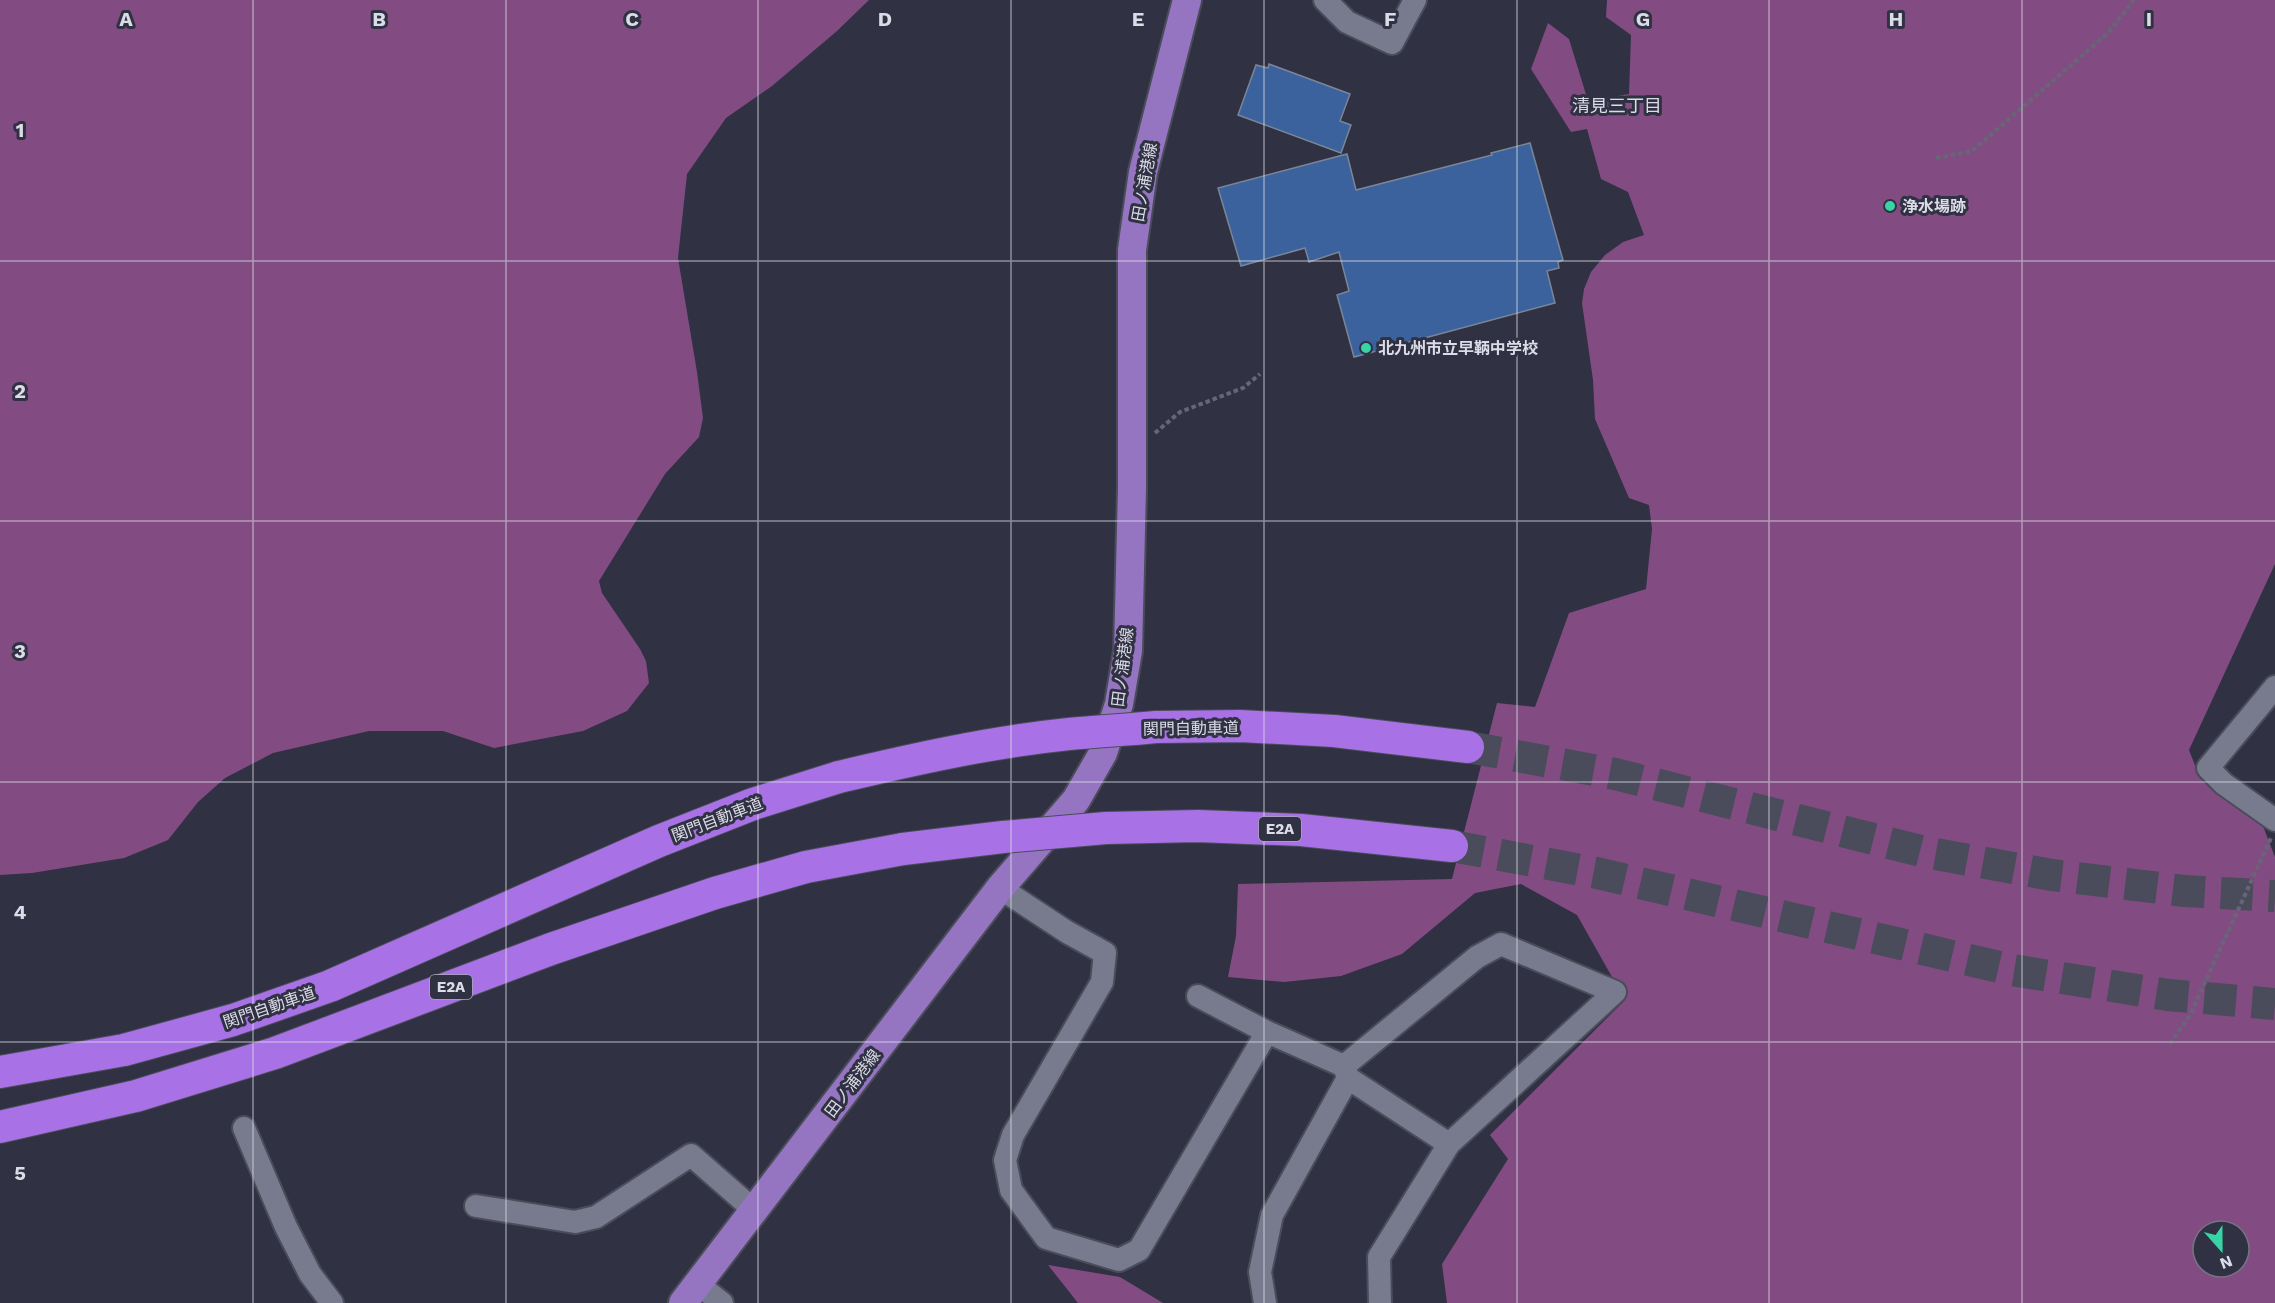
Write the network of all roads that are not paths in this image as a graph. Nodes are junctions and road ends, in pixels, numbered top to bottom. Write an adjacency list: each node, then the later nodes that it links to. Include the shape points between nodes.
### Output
1 (1187, 0): 8 (main road, 田ノ浦港線, via 1143,172 1132,250 1128,651 1119,704 1103,753 1076,800)
2 (1325, 0): 3 (street, via 1347,22 1392,43)
3 (1414, 0)
4 (2275, 687): 6 (street, via 2208,768)
5 (1468, 747): 11 (highway, 関門自動車道, bridge, via 1334,732 1240,726 1156,727 1069,734 917,758 839,777 711,820 330,986 244,1016 124,1050)
6 (2275, 820)
7 (1452, 846): 13 (highway, E2A, bridge, via 1301,830 1106,828 903,849 806,867 715,893 551,949 276,1053 136,1096)
8 (1000, 888): 10 (street, via 1105,953 1102,982 1013,1134 1005,1160 1011,1190 1046,1239 1119,1260 1139,1250); 17 (main road, 田ノ浦港線)
9 (1198, 996): 10 (street)
10 (1267, 1032): 12 (street)
11 (0, 1072)
12 (1346, 1072): 15 (street); 15 (street, via 1477,957 1501,944 1615,992); 21 (street, via 1272,1215 1260,1272)
13 (0, 1127)
14 (244, 1128): 19 (street, via 305,1265)
15 (1449, 1144): 22 (street, via 1379,1257)
16 (476, 1206): 17 (street, via 575,1222 596,1217 691,1155)
17 (754, 1211): 18 (main road, 田ノ浦港線)
18 (690, 1294): 20 (street)
19 (332, 1303)
20 (722, 1303)
21 (1265, 1303)
22 (1380, 1303)

